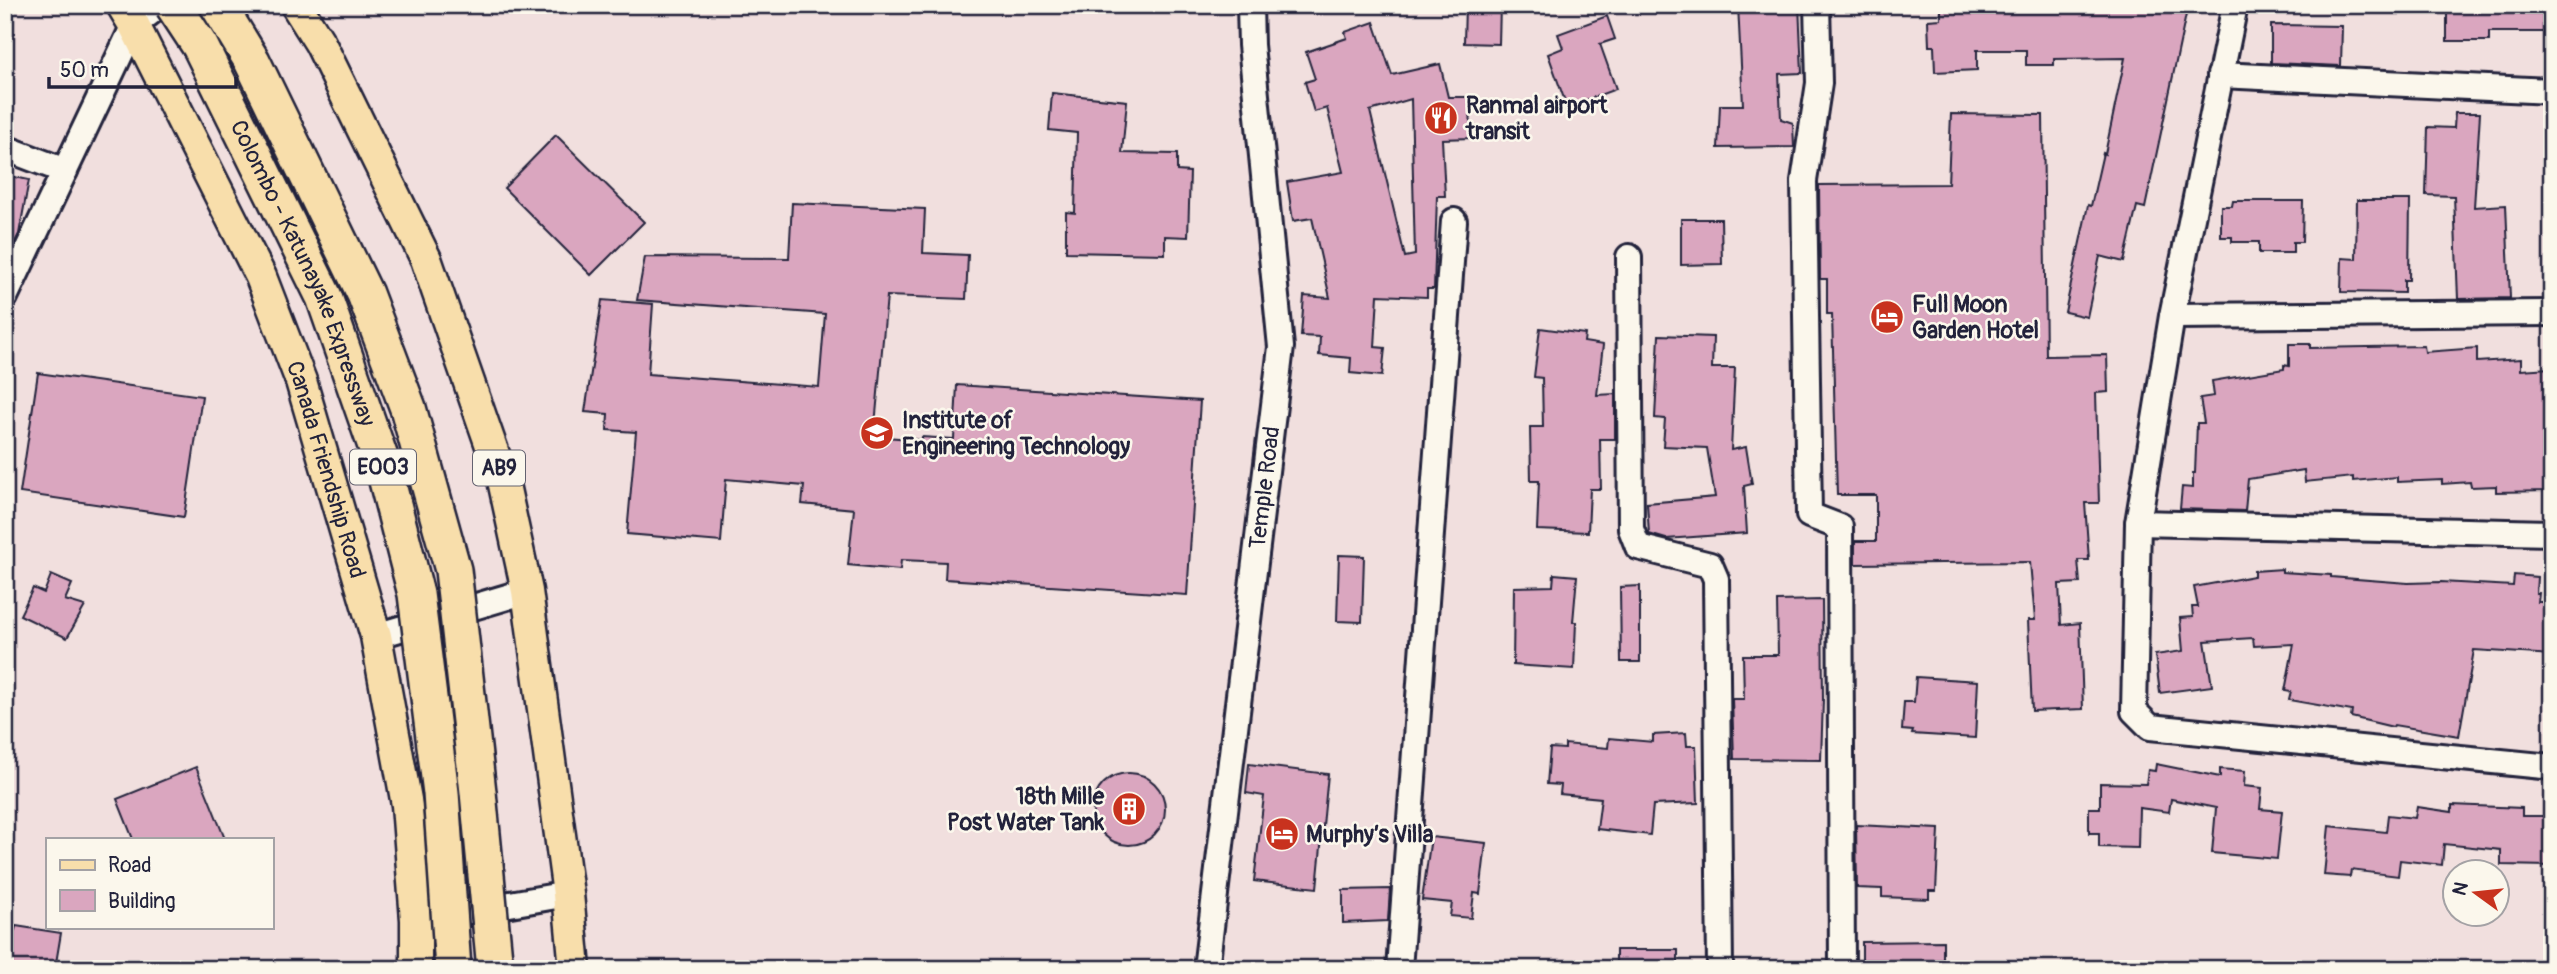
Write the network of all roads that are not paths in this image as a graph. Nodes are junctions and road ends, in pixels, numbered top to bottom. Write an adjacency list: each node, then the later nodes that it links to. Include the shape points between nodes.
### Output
1 (160, 5): 8 (street)
2 (173, 5): 26 (highway, Colombo - Katunayake Expressway / E003, bridge, via 200,46 324,297 384,469 416,594 441,793)
3 (218, 5): 27 (highway, Colombo - Katunayake Expressway / E003, bridge, via 252,61 365,294 408,408 453,570)
4 (296, 5): 20 (main road, AB9, via 320,43 426,259 503,480)
5 (1250, 5): 29 (street, Temple Road, via 1281,347)
6 (1817, 5): 32 (street, via 1819,83 1804,181 1810,515 1840,527)
7 (2235, 5): 9 (street)
8 (128, 15): 12 (street); 21 (main road, Canada Friendship Road, via 261,277 301,382)
9 (2220, 75): 10 (street); 17 (street)
10 (2552, 92)
11 (5, 148): 12 (street)
12 (65, 171): 15 (street)
13 (1454, 221): 30 (street)
14 (1629, 257): 31 (street, via 1631,529 1639,547 1710,565 1716,579)
15 (5, 297)
16 (2552, 313): 17 (street)
17 (2172, 316): 18 (street)
18 (2138, 523): 19 (street); 22 (street, via 2134,711 2150,727)
19 (2552, 533)
20 (527, 591): 21 (street); 23 (main road, AB9)
21 (376, 636): 24 (main road, Canada Friendship Road, via 407,805)
22 (2552, 767)
23 (568, 894): 24 (street); 28 (main road, AB9)
24 (416, 920): 25 (main road, Canada Friendship Road)
25 (416, 969)
26 (453, 969)
27 (495, 969)
28 (575, 969)
29 (1206, 969)
30 (1399, 969)
31 (1720, 969)
32 (1842, 969)

